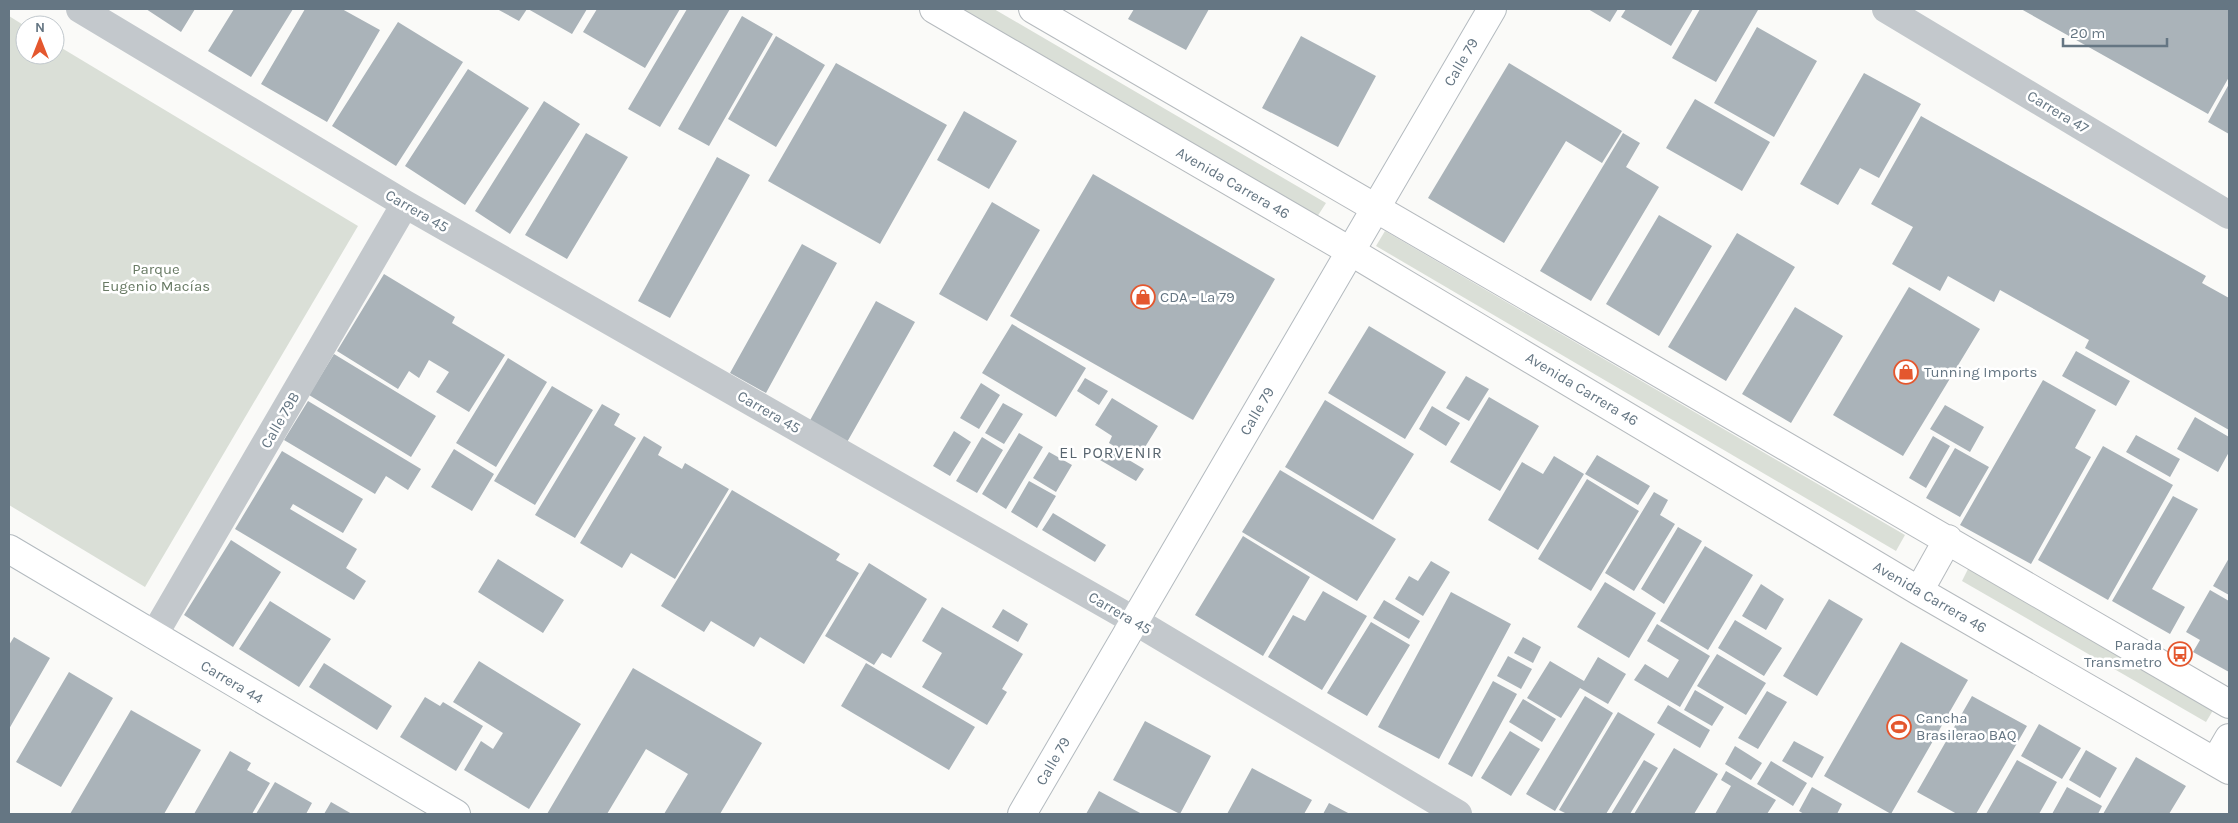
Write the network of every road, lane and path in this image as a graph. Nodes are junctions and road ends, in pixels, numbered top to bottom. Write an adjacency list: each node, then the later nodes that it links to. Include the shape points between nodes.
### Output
1 (80, 9): 6 (street, Carrera 45)
2 (934, 9): 9 (main road, Avenida Carrera 46)
3 (1033, 9): 7 (main road)
4 (1492, 9): 7 (main road, Calle 79)
5 (1886, 9): 8 (street, Carrera 47)
6 (405, 204): 13 (street, Carrera 45); 14 (street, Calle 79B)
7 (1376, 207): 9 (main road, Calle 79); 10 (main road)
8 (2229, 215)
9 (1350, 251): 12 (main road, Avenida Carrera 46); 13 (main road, Calle 79)
10 (1948, 539): 12 (main road); 15 (main road)
11 (9, 549): 14 (main road, Carrera 44)
12 (1918, 590): 17 (main road, Avenida Carrera 46)
13 (1135, 621): 19 (main road, Calle 79); 20 (street, Carrera 45)
14 (154, 635): 18 (main road, Carrera 44)
15 (2229, 704)
16 (2229, 738): 17 (main road)
17 (2222, 766)
18 (456, 814)
19 (1022, 814)
20 (1458, 814)

